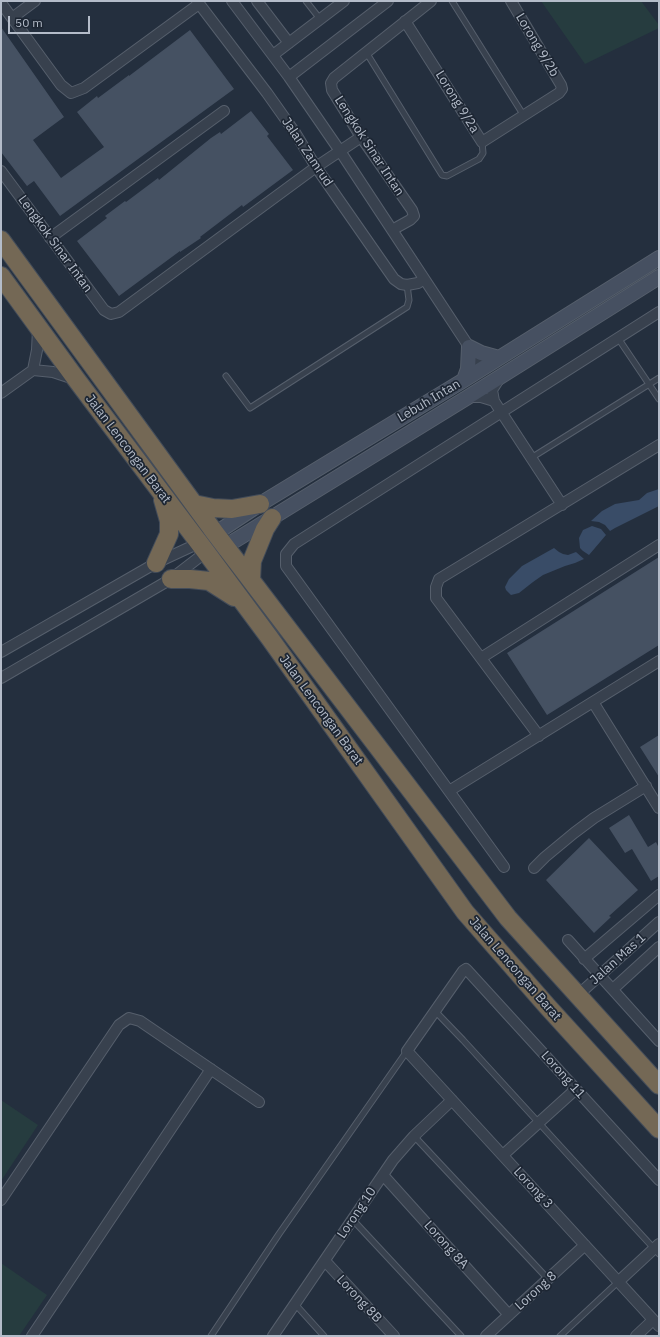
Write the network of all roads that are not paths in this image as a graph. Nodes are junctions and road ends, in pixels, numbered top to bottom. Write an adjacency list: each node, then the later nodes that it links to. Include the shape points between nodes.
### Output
1 (35, 1): 12 (street)
2 (232, 1): 17 (street)
3 (257, 1): 15 (street)
4 (306, 1): 13 (lane)
5 (344, 1): 13 (street)
6 (388, 1): 18 (street)
7 (431, 1): 14 (street, Lengkok Sinar Intan)
8 (452, 1): 21 (lane)
9 (511, 1): 19 (street, Lorong 9/2b)
10 (1, 3): 12 (street)
11 (198, 3): 12 (street, via 84,88 71,93 61,85); 25 (street, Jalan Zamrud, via 267,93)
12 (12, 18)
13 (320, 19): 15 (street)
14 (406, 21): 16 (street, Lengkok Sinar Intan); 23 (street, Lorong 9/2a)
15 (289, 43): 17 (street)
16 (366, 52): 22 (street, Lengkok Sinar Intan, via 331,83 332,90); 23 (lane, via 442,175 447,176 479,159 483,153)
17 (273, 55): 18 (street)
18 (289, 77): 24 (street)
19 (562, 89): 21 (street, Lorong 9/2a)
20 (224, 111): 28 (street)
21 (524, 116): 23 (street, Lorong 9/2a)
22 (361, 137): 24 (street); 27 (street, Lengkok Sinar Intan, via 414,216)
23 (482, 142)
24 (340, 150): 25 (street); 27 (street)
25 (316, 167): 28 (street, Lengkok Sinar Intan, via 119,312 111,314 104,310); 34 (street, Jalan Zamrud, via 394,280)
26 (1, 171): 28 (street, Lengkok Sinar Intan)
27 (392, 230): 33 (street)
28 (50, 238)
29 (1, 240): 56 (highway, Jalan Lencongan Barat)
30 (659, 258): 39 (main road, Lebuh Intan)
31 (1, 276): 36 (highway, Jalan Lencongan Barat)
32 (659, 277): 43 (main road, Lebuh Intan)
33 (424, 279): 34 (street); 38 (street)
34 (408, 285): 42 (lane, via 407,307 250,408)
35 (659, 312): 37 (street)
36 (38, 326): 41 (street); 45 (highway, Jalan Lencongan Barat)
37 (618, 338): 47 (lane); 52 (street)
38 (469, 347): 39 (main road); 40 (street); 46 (main road, via 468,369)
39 (499, 358): 40 (main road, Lebuh Intan)
40 (483, 368): 46 (main road, Lebuh Intan)
41 (33, 370): 45 (street, via 53,372); 48 (street)
42 (226, 376)
43 (500, 377): 49 (main road, Lebuh Intan); 51 (street, via 492,390)
44 (659, 378): 47 (lane)
45 (76, 379): 55 (highway, Jalan Lencongan Barat)
46 (464, 380): 57 (main road, Lebuh Intan)
47 (649, 384): 50 (lane); 54 (lane)
48 (1, 393)
49 (468, 397): 51 (street); 59 (main road, Lebuh Intan)
50 (659, 399)
51 (494, 401): 52 (street)
52 (501, 412): 54 (street); 74 (street, via 294,544 286,554 286,566)
53 (659, 445): 58 (street)
54 (531, 458): 58 (street)
55 (161, 492): 62 (highway, Jalan Lencongan Barat); 63 (highway, via 169,521 169,534)
56 (194, 504): 57 (highway, via 232,509); 60 (highway, Jalan Lencongan Barat)
57 (260, 504): 60 (main road, Lebuh Intan)
58 (562, 505): 68 (street, via 439,579 436,598)
59 (272, 518): 60 (main road, Lebuh Intan); 65 (highway, via 252,561)
60 (221, 540): 62 (main road, Lebuh Intan); 65 (highway, Jalan Lencongan Barat)
61 (659, 546): 68 (street)
62 (203, 548): 63 (street); 64 (street); 66 (highway, Jalan Lencongan Barat)
63 (156, 563): 67 (street)
64 (171, 579): 66 (highway, via 209,581); 70 (street)
65 (251, 580): 85 (highway, Jalan Lencongan Barat, via 508,918)
66 (245, 604): 95 (highway, Jalan Lencongan Barat, via 465,912)
67 (1, 652)
68 (481, 658): 72 (street)
69 (659, 661): 71 (street)
70 (1, 678)
71 (593, 702): 72 (street); 73 (street)
72 (539, 736): 74 (street)
73 (646, 786): 75 (street); 77 (street, via 574,833)
74 (449, 791): 76 (street)
75 (659, 808)
76 (504, 867)
77 (534, 868)
78 (659, 895): 82 (street)
79 (659, 922): 83 (street, Jalan Mas 1)
80 (568, 940): 82 (street)
81 (659, 947): 84 (street)
82 (584, 958): 83 (street)
83 (600, 975): 84 (street); 85 (street, Jalan Mas 1)
84 (613, 989): 87 (street)
85 (578, 996): 90 (highway, Jalan Lencongan Barat)
86 (435, 1011): 88 (street); 91 (street, Lorong 11, via 463,971 468,971); 94 (lane)
87 (659, 1041)
88 (407, 1051): 92 (street, Lorong 3); 111 (lane)
89 (211, 1069): 93 (street); 100 (street, via 140,1021 129,1018 119,1025); 110 (street)
90 (659, 1086)
91 (576, 1089): 94 (street); 99 (street, Lorong 11)
92 (452, 1100): 96 (street, Lorong 10); 97 (street, Lorong 3)
93 (259, 1102)
94 (539, 1124): 97 (street); 103 (lane)
95 (659, 1129)
96 (414, 1136): 98 (street, Lorong 10); 105 (lane)
97 (503, 1155): 102 (street, Lorong 3)
98 (383, 1175): 101 (street, Lorong 10); 108 (street, Lorong 8A)
99 (659, 1180)
100 (1, 1200)
101 (352, 1220): 104 (street, Lorong 10); 115 (lane)
102 (585, 1245): 105 (street, Lorong 8); 106 (street, Lorong 3)
103 (657, 1249): 106 (street)
104 (325, 1261): 107 (street, Lorong 10); 114 (street, Lorong 8B)
105 (548, 1279): 108 (street, Lorong 8)
106 (618, 1282): 109 (street, Lorong 3); 117 (lane)
107 (295, 1304): 112 (street, Lorong 10); 113 (lane)
108 (509, 1315): 116 (street, Lorong 8)
109 (656, 1323): 118 (street)
110 (32, 1336)
111 (211, 1336)
112 (273, 1336)
113 (324, 1336)
114 (394, 1336)
115 (461, 1336)
116 (486, 1336)
117 (560, 1336)
118 (636, 1336)

